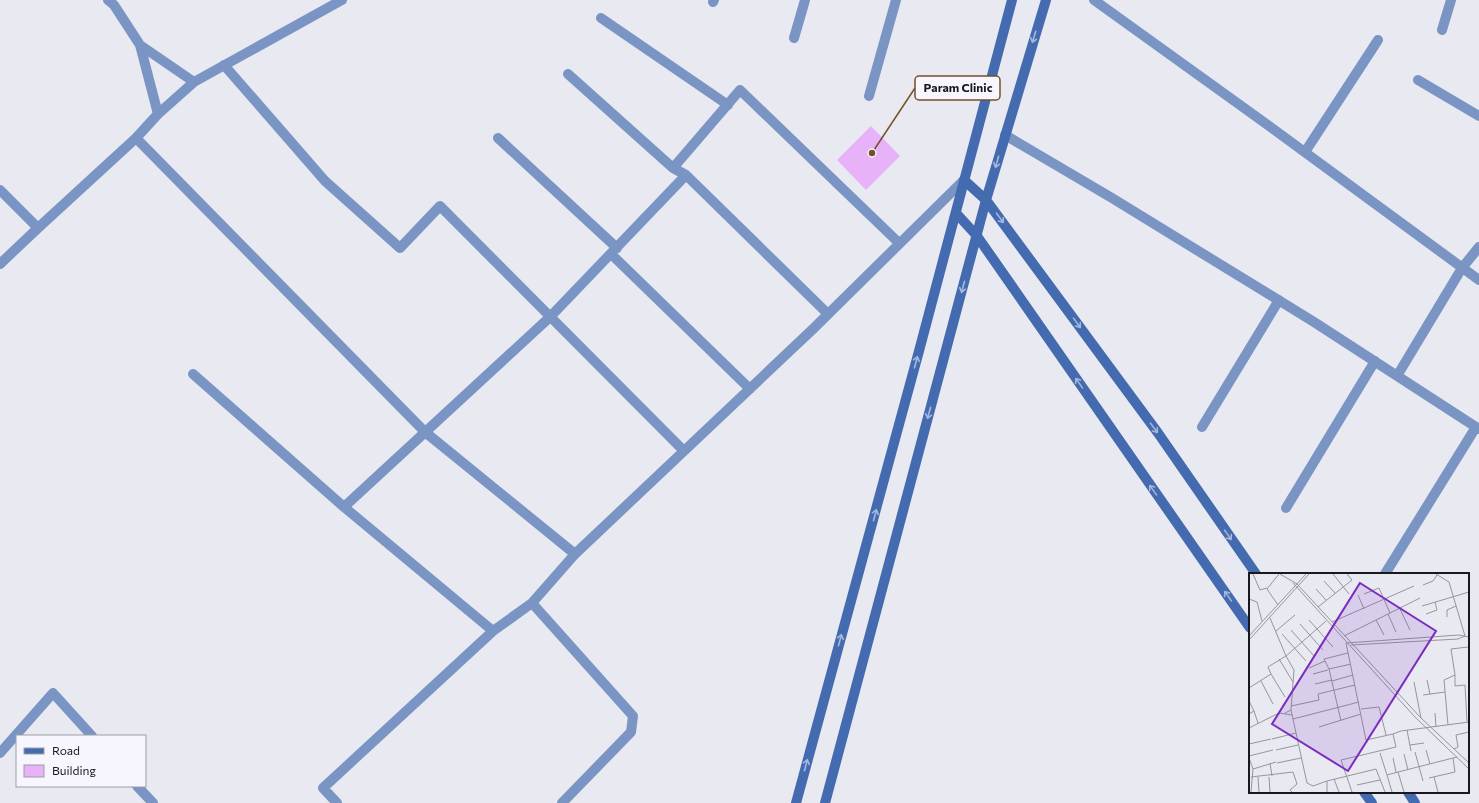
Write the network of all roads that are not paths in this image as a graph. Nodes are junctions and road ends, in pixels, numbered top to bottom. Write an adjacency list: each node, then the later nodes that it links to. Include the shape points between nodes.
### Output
1 (108, 0): 13 (street, via 114,5)
2 (342, 0): 14 (street)
3 (805, 0): 11 (street)
4 (896, 0): 18 (street)
5 (1012, 0): 28 (street)
6 (1046, 0): 22 (street, one-way to 22)
7 (1094, 0): 25 (street)
8 (1451, 0): 10 (street)
9 (601, 18): 19 (street)
10 (1442, 30)
11 (794, 38)
12 (1378, 40): 25 (street)
13 (140, 46): 17 (street); 20 (street)
14 (224, 65): 17 (street); 42 (street, via 326,181 400,248 440,206)
15 (568, 74): 26 (street)
16 (1418, 80): 21 (street)
17 (194, 82): 20 (street)
18 (869, 96)
19 (728, 105): 26 (street); 34 (street, via 740,90)
20 (158, 114): 23 (street)
21 (1479, 116)
22 (1005, 135): 30 (street, one-way to 30); 40 (street)
23 (136, 138): 32 (street); 49 (street)
24 (498, 138): 36 (street)
25 (1305, 152): 38 (street)
26 (673, 168): 27 (street)
27 (686, 175): 36 (street); 41 (street)
28 (964, 180): 30 (street); 31 (street); 34 (street)
29 (0, 190): 32 (street)
30 (986, 200): 33 (street); 54 (street, one-way to 54, via 1158,433)
31 (956, 213): 33 (street); 67 (street, one-way to 31)
32 (38, 228): 37 (street)
33 (977, 236): 57 (street, one-way to 33); 68 (street, one-way to 68)
34 (899, 243): 41 (street)
35 (1479, 247): 38 (street)
36 (614, 251): 42 (street); 46 (street)
37 (0, 264)
38 (1462, 268): 39 (street); 45 (street)
39 (1479, 280)
40 (1279, 300): 43 (street); 47 (street)
41 (828, 314): 46 (street)
42 (550, 317): 49 (street); 50 (street)
43 (1375, 361): 45 (street); 52 (street)
44 (193, 374): 51 (street)
45 (1397, 376): 48 (street)
46 (750, 389): 50 (street)
47 (1202, 428)
48 (1477, 428): 55 (street)
49 (425, 432): 51 (street); 53 (street)
50 (684, 451): 53 (street)
51 (344, 508): 58 (street)
52 (1286, 508)
53 (575, 554): 56 (street)
54 (1255, 573)
55 (1387, 573)
56 (532, 603): 58 (street); 66 (street, via 632,716 631,732)
57 (1249, 627)
58 (493, 631): 65 (street, via 323,788)
59 (91, 735): 60 (street, via 53,693)
60 (0, 753)
61 (138, 787): 64 (street)
62 (1365, 793): 69 (street)
63 (1409, 793): 70 (street)
64 (153, 803)
65 (337, 803)
66 (562, 803)
67 (796, 803)
68 (825, 803)
69 (1372, 803)
70 (1415, 803)

